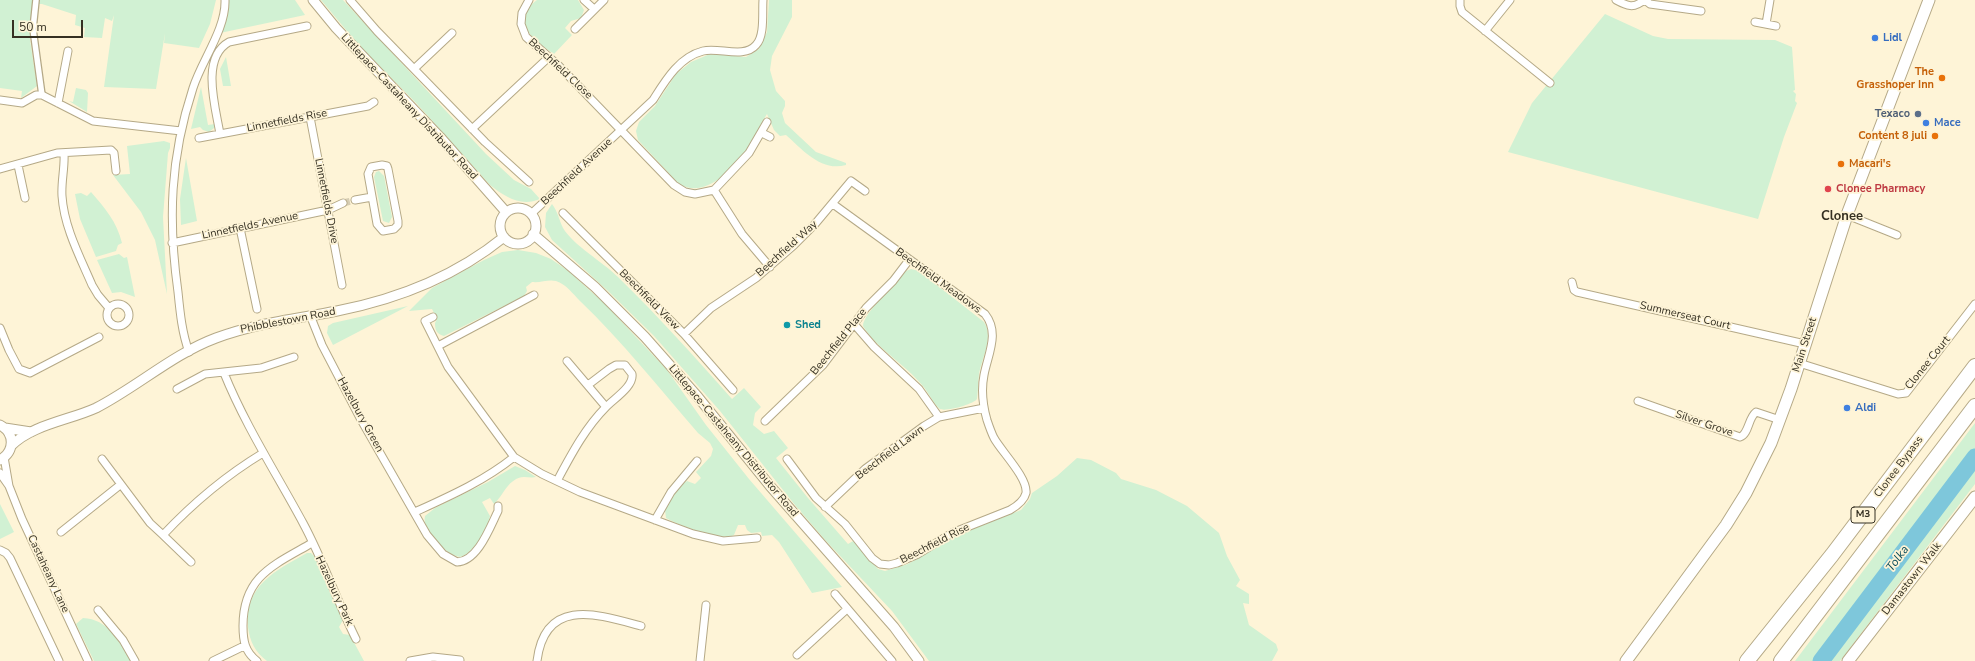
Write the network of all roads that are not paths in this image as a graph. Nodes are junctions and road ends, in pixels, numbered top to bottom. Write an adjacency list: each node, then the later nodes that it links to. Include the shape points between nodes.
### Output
1 (36, 0): 28 (street, via 33,29)
2 (225, 0): 36 (street, via 223,20 198,74)
3 (313, 0): 54 (street, Littlepace-Castaheany Distributor Road)
4 (350, 0): 26 (street)
5 (529, 0): 25 (street, Beechfield Close, via 522,13 522,32)
6 (584, 0): 15 (street)
7 (604, 0): 15 (street)
8 (763, 0): 35 (street, Beechfield Avenue, via 758,44 744,52 712,50 693,55 679,65 666,79 654,100)
9 (1460, 0): 22 (street, via 1462,12)
10 (1510, 0): 22 (street)
11 (1616, 0): 12 (street, via 1630,6 1638,6)
12 (1645, 0): 16 (street, via 1650,4)
13 (1770, 0): 18 (street)
14 (1929, 0): 57 (main road, Main Street)
15 (594, 9): 21 (street)
16 (1701, 12)
17 (1755, 22): 18 (street)
18 (1766, 24): 20 (street)
19 (307, 26): 38 (street, via 229,42 222,48 211,77)
20 (1776, 26)
21 (575, 29)
22 (1485, 31): 27 (street)
23 (452, 33): 26 (street)
24 (68, 51): 31 (street)
25 (549, 57): 34 (street); 35 (street, Beechfield Close)
26 (415, 68): 34 (street)
27 (1550, 83)
28 (42, 95): 29 (street, via 36,95 22,103); 31 (street)
29 (0, 100)
30 (374, 102): 32 (street, Linnetfields Rise, via 368,106)
31 (58, 103): 36 (street, via 94,122)
32 (310, 117): 38 (street, Linnetfields Rise); 53 (street, Linnetfields Drive)
33 (767, 122): 37 (street)
34 (472, 129): 45 (street)
35 (622, 129): 46 (street, Beechfield Close, via 674,185 695,194); 56 (street, Beechfield Avenue)
36 (182, 131): 62 (street, via 171,206)
37 (762, 133): 39 (street); 46 (street, via 740,165)
38 (220, 134): 40 (street, Linnetfields Rise)
39 (770, 137)
40 (199, 138)
41 (64, 153): 42 (street); 44 (street, via 111,150 114,153); 69 (street, via 64,212 92,285)
42 (18, 165): 43 (street); 49 (street)
43 (0, 169)
44 (116, 171)
45 (529, 182)
46 (714, 190): 64 (street, via 742,234)
47 (865, 191): 52 (street, Beechfield Way, via 851,181)
48 (372, 197): 48 (street, via 368,171 371,166 385,165 388,169 398,221 394,229 383,231 378,227); 50 (street)
49 (25, 198)
50 (355, 200)
51 (343, 203): 53 (street, Linnetfields Avenue)
52 (833, 204): 63 (street, Beechfield Meadows); 64 (street, Beechfield Way)
53 (328, 210): 58 (street, Linnetfields Avenue); 66 (street, Linnetfields Drive)
54 (506, 212): 56 (street, via 516,208); 61 (street, via 500,222)
55 (563, 213): 75 (street, Beechfield View)
56 (531, 214): 59 (street, via 535,224)
57 (1847, 214): 60 (street); 77 (main road, Main Street)
58 (240, 228): 62 (street, Linnetfields Avenue); 70 (street)
59 (533, 234): 61 (street, via 530,239 519,244); 140 (street, Littlepace-Castaheany Distributor Road, via 595,287 645,337 698,396 775,492 894,627)
60 (1897, 234)
61 (504, 237): 71 (street, Phibblestown Road, via 468,263 420,287 381,300)
62 (172, 242): 79 (street, via 182,324)
63 (910, 260): 73 (street, Beechfield Place); 91 (street, Beechfield Meadows, via 985,314 991,322 993,334 984,376)
64 (770, 267): 75 (street, Beechfield Way, via 710,308)
65 (1572, 282): 77 (street, Summerseat Court, via 1577,292)
66 (342, 285)
67 (534, 295): 78 (street)
68 (1975, 304): 82 (street, Clonee Court, via 1906,393 1898,394)
69 (109, 308)
70 (257, 309)
71 (310, 315): 79 (street, Phibblestown Road, via 249,327 215,338); 112 (street, Hazelbury Green, via 322,345 360,418)
72 (434, 317): 78 (street, via 425,321)
73 (854, 324): 92 (street, via 874,347 919,389); 94 (street, Beechfield Place, via 823,365)
74 (0, 328): 76 (street, via 19,369 30,373)
75 (684, 334): 87 (street, Beechfield View)
76 (99, 337)
77 (1805, 344): 82 (main road, Main Street)
78 (438, 346): 99 (street, via 448,367)
79 (189, 352): 96 (street, Phibblestown Road, via 95,408)
80 (294, 357): 84 (street, via 273,366)
81 (567, 361): 85 (street)
82 (1799, 363): 93 (main road, Main Street)
83 (1975, 366): 142 (highway, Clonee Bypass / M3, via 1832,555)
84 (224, 373): 86 (street, via 200,376); 98 (street, Hazelbury Park)
85 (588, 385): 90 (street); 90 (street, via 616,365 625,365 630,370 633,378 630,383)
86 (177, 389)
87 (733, 390)
88 (1638, 401): 93 (street, Silver Grove, via 1740,437 1745,434 1756,412)
89 (1975, 406): 143 (highway, M3)
90 (606, 407): 105 (street, via 586,431)
91 (984, 408): 92 (street, Beechfield Lawn); 108 (street, Beechfield Meadows, via 994,438 1026,487)
92 (939, 417): 111 (street, Beechfield Lawn, via 895,445)
93 (1780, 420): 141 (main road, Main Street, via 1737,508 1704,557)
94 (765, 421)
95 (3, 426): 96 (street, Phibblestown Road); 97 (street, via 11,436)
96 (31, 432): 97 (street, Phibblestown Road)
97 (11, 446): 100 (street)
98 (263, 454): 115 (street, via 214,486); 117 (street, Hazelbury Park, via 304,524)
99 (514, 457): 105 (street); 112 (street, via 479,482)
100 (2, 459): 107 (street, Castaheany Lane)
101 (102, 459): 106 (street)
102 (787, 459): 111 (street, Beechfield Rise)
103 (697, 461): 113 (street, via 671,492)
104 (0, 473): 107 (street, Castaheany Lane)
105 (556, 481): 113 (street)
106 (120, 485): 114 (street); 115 (street)
107 (9, 486): 132 (street, Castaheany Lane)
108 (1026, 494): 111 (street, Beechfield Rise, via 1018,505 1010,510 952,533 918,554 889,565 880,564 872,558 855,534)
109 (1975, 497): 144 (main road, Damastown Walk)
110 (498, 506): 112 (street, Hazelbury Green, via 498,511 482,541 462,562 448,558 438,550 427,536)
111 (825, 507)
112 (415, 512)
113 (655, 520): 116 (street, via 716,540 730,542)
114 (61, 532)
115 (163, 535): 119 (street)
116 (757, 538)
117 (312, 543): 124 (street, Hazelbury Park); 128 (street, Hazelbury Park, via 265,572 253,584 245,602 243,615)
118 (0, 550): 131 (street, via 10,558)
119 (191, 562)
120 (835, 594): 122 (street)
121 (706, 606): 138 (street)
122 (847, 609): 129 (street); 139 (street)
123 (98, 610): 133 (street, via 119,635)
124 (350, 626): 126 (street); 127 (street, Hazelbury Park)
125 (641, 626): 137 (street, via 591,614 566,616 544,634)
126 (342, 630)
127 (356, 639)
128 (244, 646): 134 (street); 135 (street)
129 (797, 655)
130 (460, 660): 136 (street, via 433,657)
131 (59, 661)
132 (88, 661)
133 (135, 661)
134 (213, 661)
135 (257, 661)
136 (410, 661)
137 (537, 661)
138 (700, 661)
139 (892, 661)
140 (919, 661)
141 (1626, 661)
142 (1747, 661)
143 (1781, 661)
144 (1848, 661)

